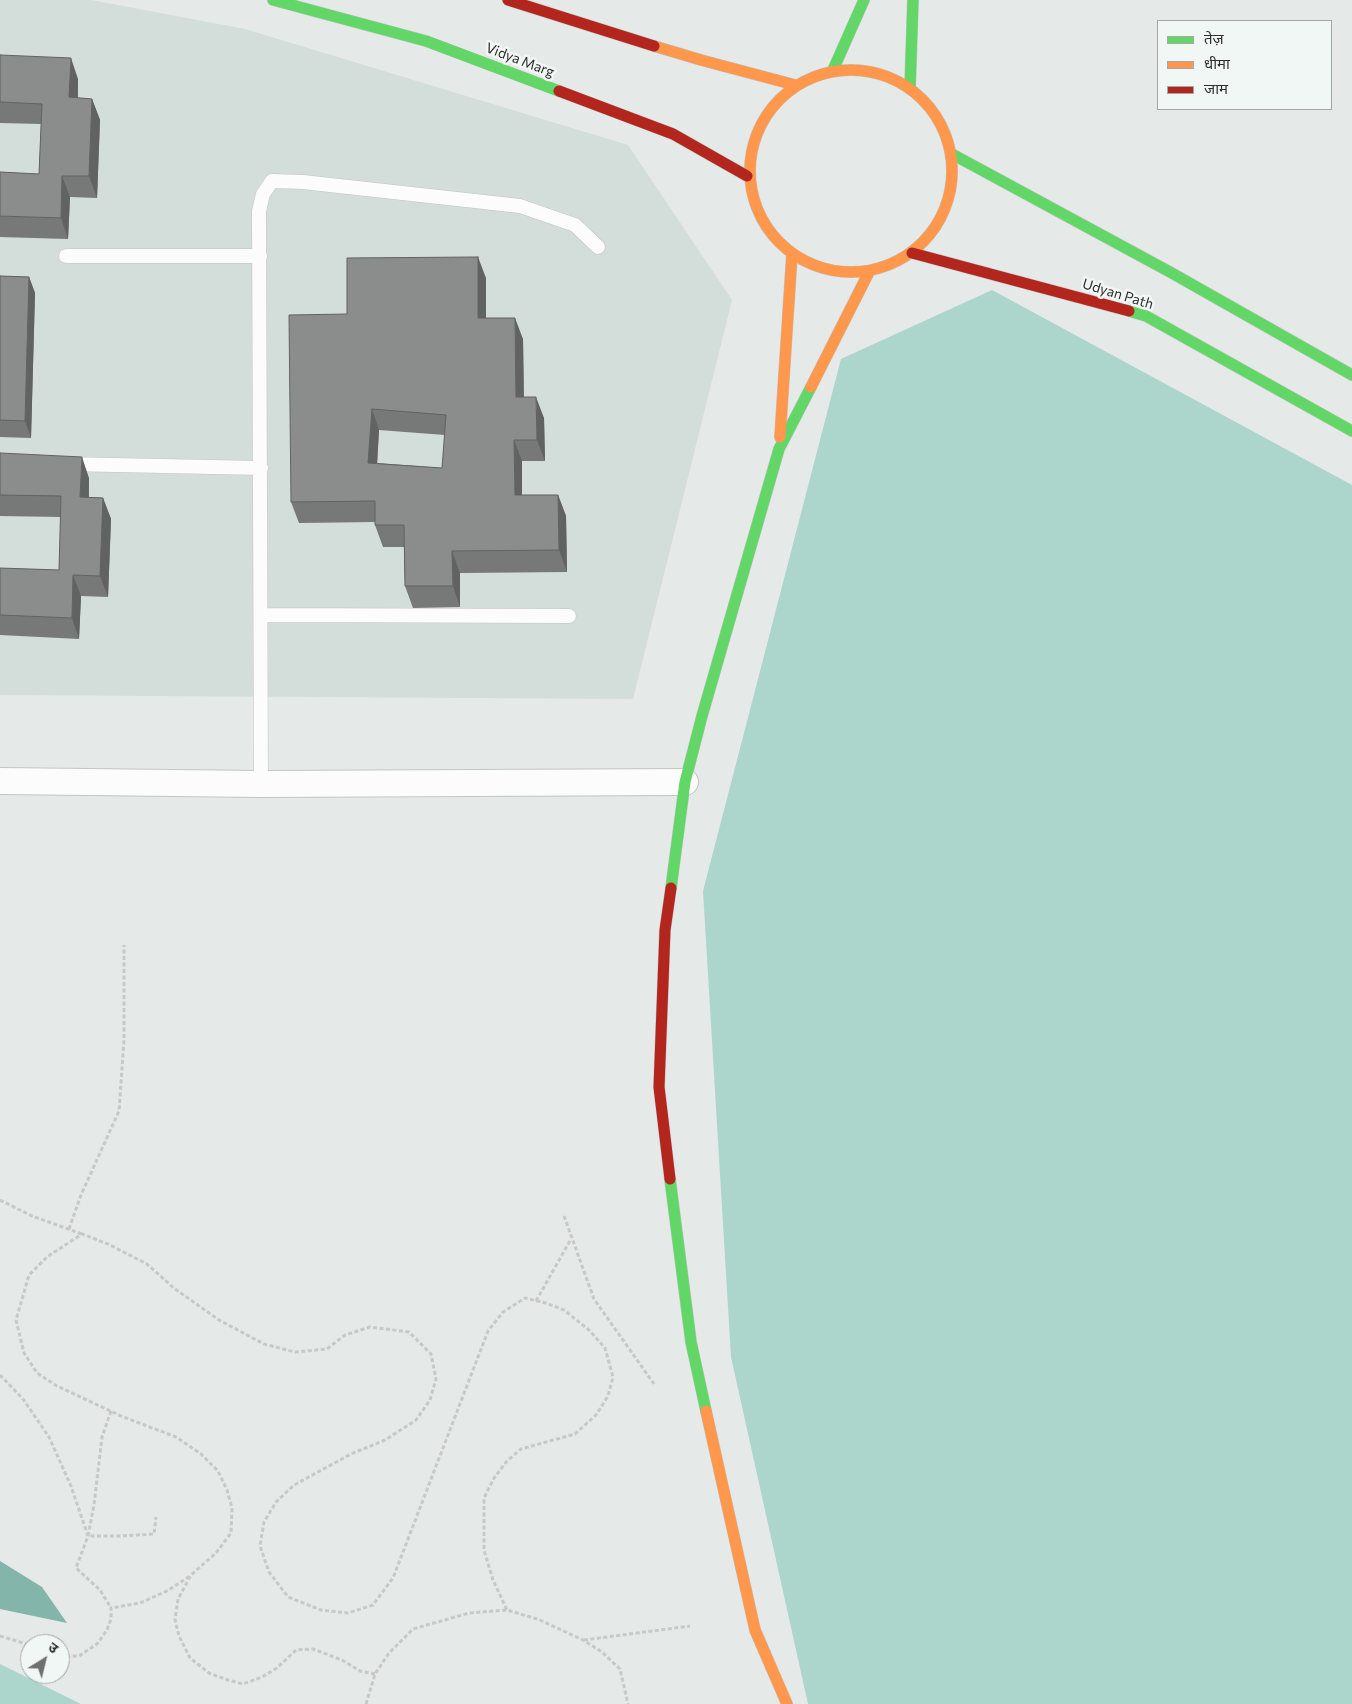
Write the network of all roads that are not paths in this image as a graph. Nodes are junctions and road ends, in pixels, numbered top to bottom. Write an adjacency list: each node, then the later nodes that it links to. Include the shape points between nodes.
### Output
1 (272, 0): 9 (main road, Vidya Marg, via 426,41 673,134)
2 (508, 0): 6 (main road, via 701,60)
3 (864, 0): 5 (main road)
4 (913, 0): 7 (main road)
5 (834, 70): 6 (main road); 7 (main road, via 868,70)
6 (795, 85): 9 (main road, via 768,112 750,155)
7 (910, 88): 8 (main road, via 938,118)
8 (952, 154): 12 (main road, via 952,188 935,230); 16 (main road)
9 (747, 176): 11 (main road, via 762,221)
10 (598, 247): 14 (lane, via 575,225 520,206 272,181 263,194 259,211)
11 (792, 254): 15 (main road, via 827,270); 18 (main road)
12 (912, 254): 15 (main road); 17 (main road, Udyan Path, via 1146,316)
13 (66, 256): 14 (lane)
14 (260, 256): 20 (lane)
15 (869, 272): 18 (main road)
16 (1352, 375)
17 (1352, 431)
18 (779, 449): 24 (main road)
19 (48, 464): 20 (lane)
20 (261, 468): 21 (lane)
21 (261, 615): 22 (lane); 25 (lane)
22 (569, 616)
23 (0, 781): 25 (street)
24 (685, 782): 25 (street); 26 (main road, via 666,930 659,1086 690,1342 755,1630)
25 (261, 784)
26 (787, 1704)

